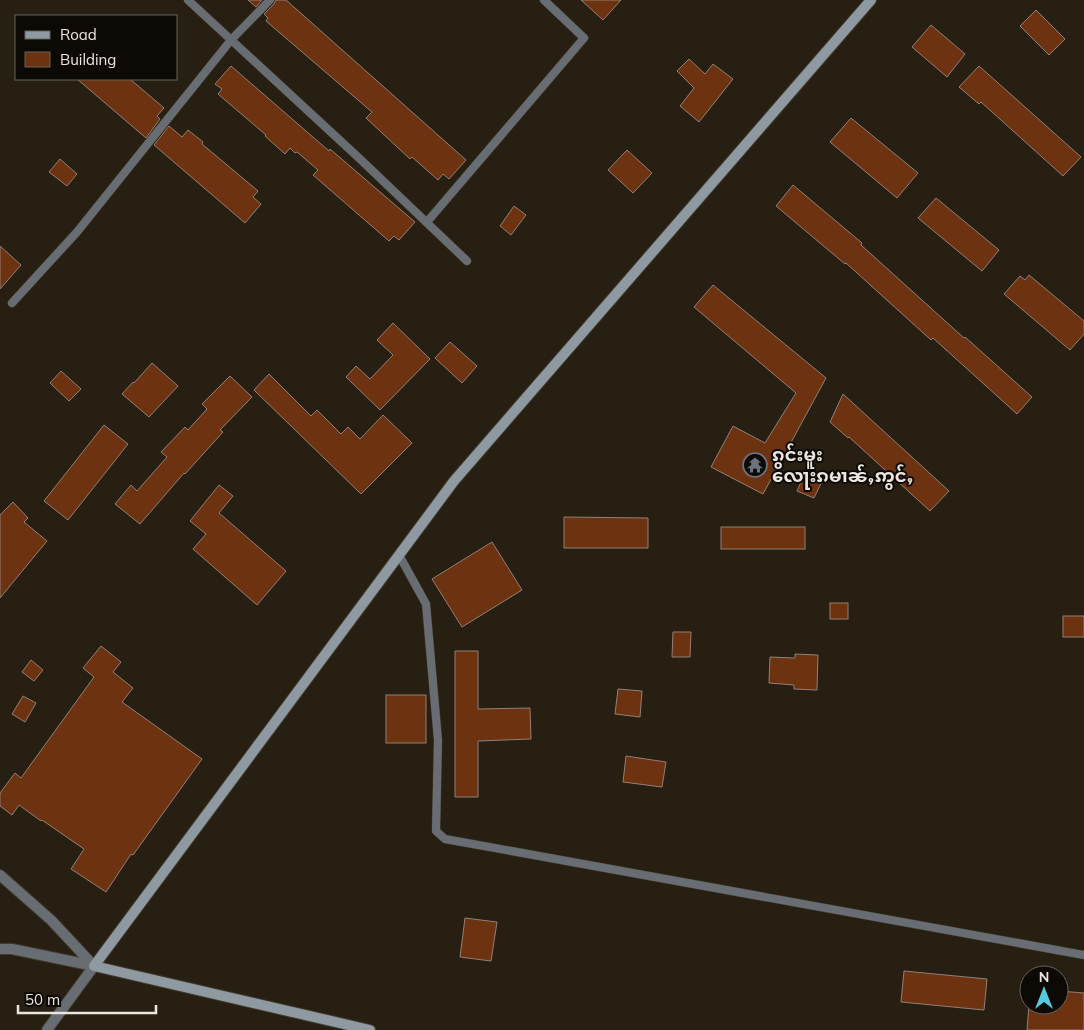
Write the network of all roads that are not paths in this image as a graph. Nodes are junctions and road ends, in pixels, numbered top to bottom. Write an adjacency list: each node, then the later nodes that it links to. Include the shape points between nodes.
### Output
1 (188, 0): 5 (lane)
2 (270, 0): 5 (lane)
3 (544, 0): 6 (lane, via 584,38)
4 (871, 0): 9 (street, via 454,481)
5 (231, 40): 6 (lane); 8 (lane, via 77,232)
6 (427, 222): 7 (lane)
7 (467, 261)
8 (12, 303)
9 (399, 555): 12 (lane, via 426,604 438,740 436,831 445,839); 13 (street)
10 (0, 876): 13 (street, via 51,920)
11 (0, 950): 13 (street, via 12,949)
12 (1084, 954)
13 (94, 966): 14 (street); 15 (street)
14 (47, 1030)
15 (370, 1030)

